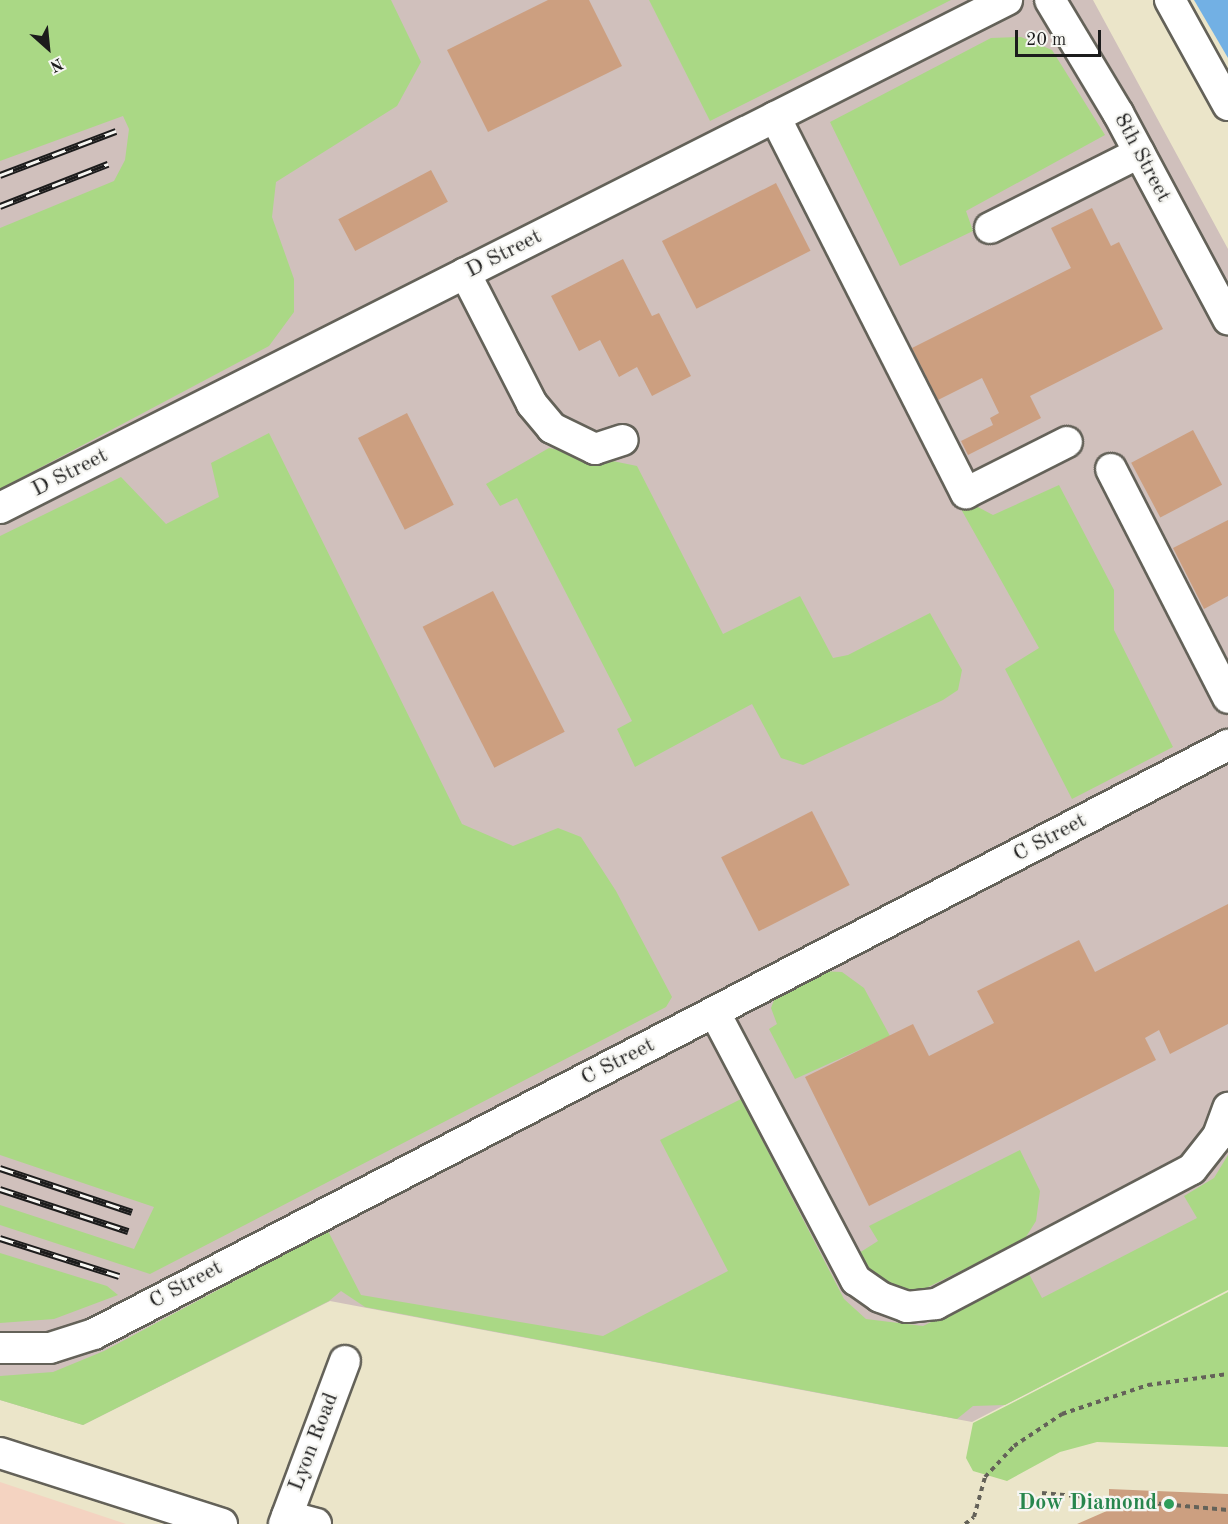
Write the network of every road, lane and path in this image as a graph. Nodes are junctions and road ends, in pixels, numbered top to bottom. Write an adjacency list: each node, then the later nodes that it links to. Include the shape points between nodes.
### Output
1 (1007, 0): 5 (street, D Street)
2 (1050, 0): 6 (street, 8th Street)
3 (1170, 0): 4 (street)
4 (1228, 105)
5 (775, 117): 8 (street, D Street); 11 (street, via 966,493)
6 (1139, 153): 7 (street); 9 (street, 8th Street)
7 (990, 228)
8 (465, 273): 10 (street, via 532,404 552,428 595,449); 13 (street, D Street)
9 (1228, 319)
10 (624, 440)
11 (1066, 442)
12 (1111, 469): 14 (street)
13 (0, 508)
14 (1228, 698)
15 (1228, 745): 16 (street, C Street)
16 (715, 1013): 17 (street, via 856,1280 880,1298 907,1308 936,1304 1192,1169 1218,1136); 18 (street, C Street, via 94,1334 50,1348)
17 (1228, 1108)
18 (0, 1348)
19 (345, 1361): 24 (street, Lyon Road)
20 (1228, 1374): 27 (path, via 1148,1385 1062,1414 1014,1446 985,1477 974,1518)
21 (0, 1453): 25 (street)
22 (1042, 1493): 23 (path)
23 (1228, 1510)
24 (285, 1520): 26 (street)
25 (222, 1524)
26 (316, 1524)
27 (965, 1524)

